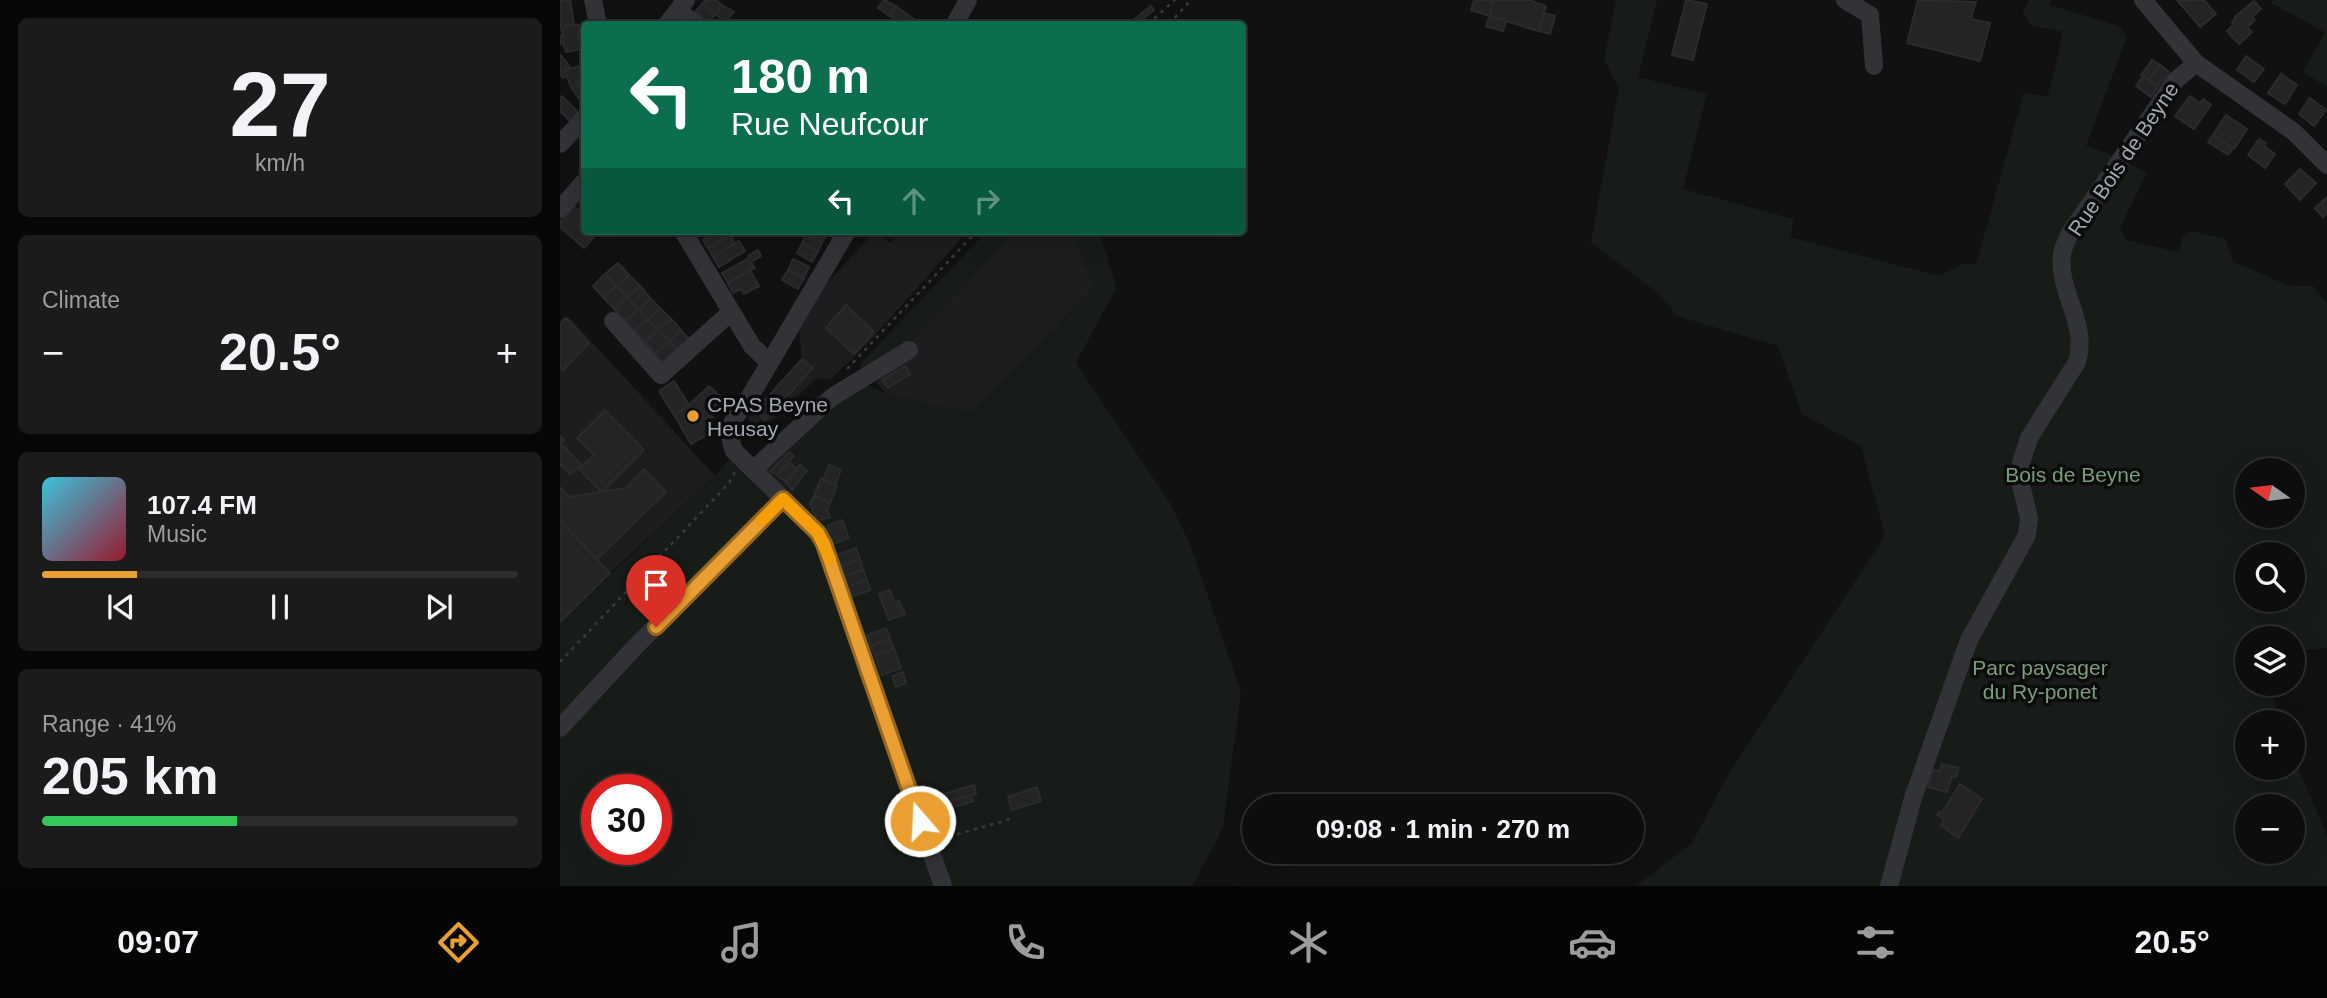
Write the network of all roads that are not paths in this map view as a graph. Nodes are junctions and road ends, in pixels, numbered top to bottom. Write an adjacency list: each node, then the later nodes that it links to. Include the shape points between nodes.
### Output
1 (593, 0): 5 (street)
2 (968, 0): 6 (street)
3 (1845, 0): 8 (street, via 1870,15)
4 (2143, 0): 7 (street)
5 (597, 21)
6 (957, 21)
7 (2196, 63): 11 (street, via 2294,132); 24 (street, Rue Bois de Beyne, via 2158,105 2070,233 2062,252 2062,276 2082,348 2029,438 2019,477 2029,518 2026,535 1969,640 1913,798)
8 (1874, 66)
9 (581, 122): 10 (street)
10 (560, 144)
11 (2327, 165)
12 (581, 185): 13 (street)
13 (560, 208)
14 (685, 235): 16 (street)
15 (845, 235): 19 (street)
16 (731, 312): 17 (street, via 661,375); 19 (street, via 752,346)
17 (613, 321)
18 (909, 350): 20 (street, via 832,397)
19 (770, 363): 20 (street, via 728,436)
20 (753, 470): 21 (street)
21 (783, 499): 22 (street); 23 (street, via 824,544)
22 (560, 728)
23 (943, 886)
24 (1889, 886)

